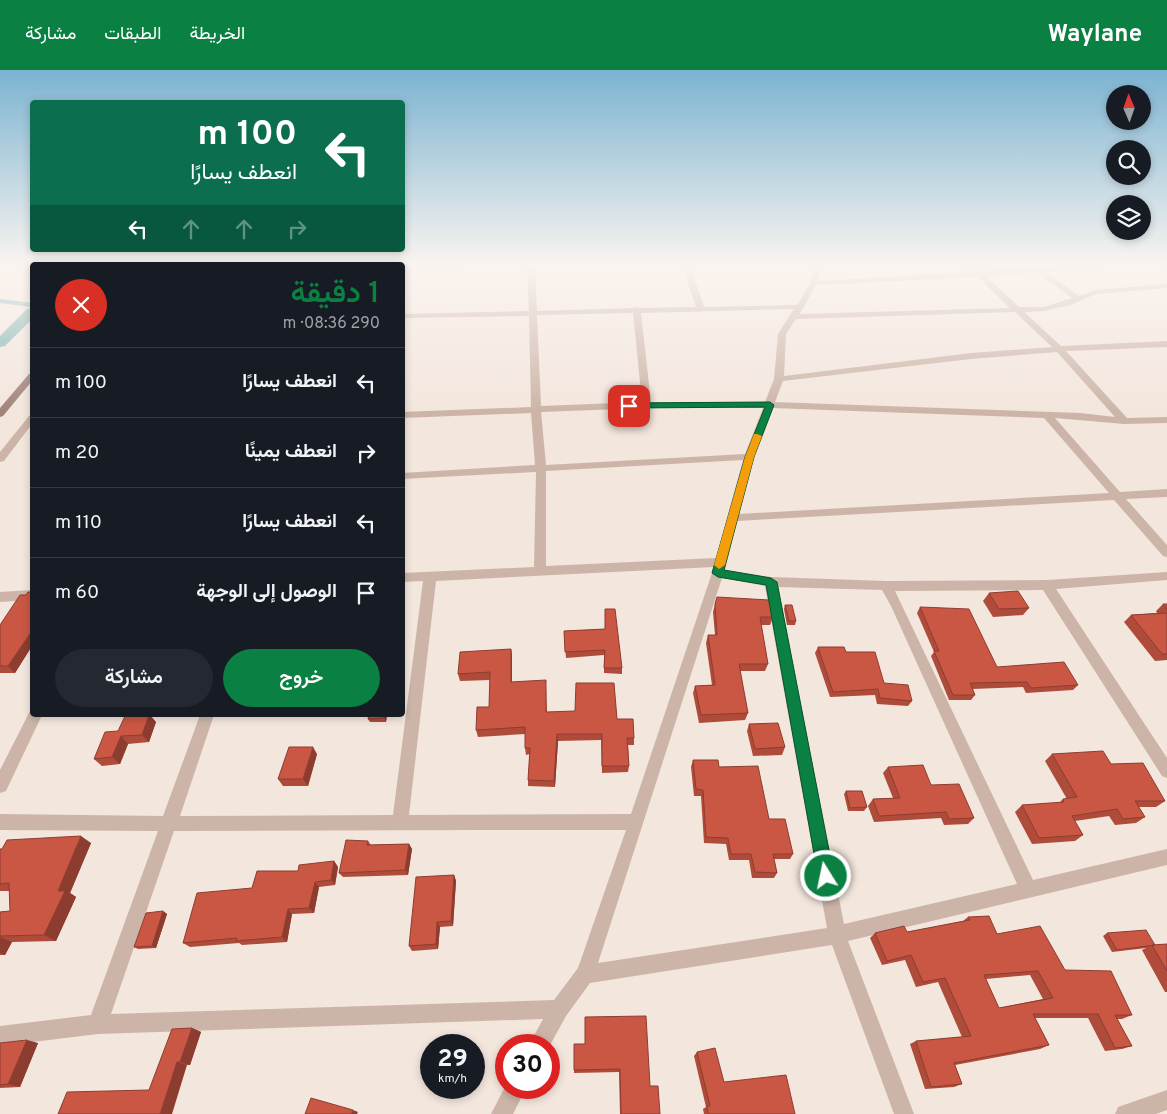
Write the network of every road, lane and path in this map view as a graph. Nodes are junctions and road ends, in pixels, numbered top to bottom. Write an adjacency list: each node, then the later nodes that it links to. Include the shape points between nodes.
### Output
1 (443, 315): 6 (street)
2 (531, 315): 13 (street)
3 (638, 315): 11 (street)
4 (795, 315): 10 (street, via 782,334)
5 (1020, 315): 8 (street)
6 (405, 316)
7 (1167, 344): 8 (street)
8 (1059, 349): 10 (street); 18 (street)
9 (30, 378): 14 (street)
10 (780, 379): 12 (street)
11 (647, 405): 12 (street); 13 (street)
12 (770, 405): 16 (street); 20 (street)
13 (536, 410): 15 (street); 22 (street)
14 (0, 414)
15 (405, 415)
16 (1048, 416): 18 (street); 25 (street)
17 (1167, 420): 18 (street)
18 (1124, 421)
19 (30, 424): 21 (street)
20 (749, 457): 22 (street); 26 (street)
21 (0, 459)
22 (541, 469): 23 (street); 31 (street)
23 (405, 476)
24 (1167, 493): 25 (street)
25 (1118, 497): 26 (street); 27 (street)
26 (732, 518): 30 (street)
27 (1152, 538): 28 (street); 29 (street)
28 (1167, 538)
29 (1167, 553)
30 (719, 567): 31 (street); 35 (street); 46 (street)
31 (540, 570): 33 (street)
32 (1167, 576): 36 (street)
33 (430, 577): 34 (street); 44 (street)
34 (405, 578)
35 (771, 582): 37 (street); 50 (street)
36 (1047, 585): 37 (street); 42 (street)
37 (886, 586): 49 (street)
38 (30, 595): 39 (street)
39 (0, 597)
40 (34, 717): 43 (street)
41 (206, 717): 47 (street)
42 (1167, 771)
43 (0, 786)
44 (400, 821): 46 (street); 47 (street)
45 (0, 822): 47 (street)
46 (637, 822): 51 (street)
47 (168, 825): 53 (street)
48 (1167, 857): 49 (street)
49 (1028, 888): 50 (street)
50 (837, 935): 51 (street); 59 (street)
51 (585, 974): 52 (street)
52 (559, 1009): 53 (street); 54 (street)
53 (98, 1024): 55 (street)
54 (545, 1034)
55 (0, 1036)
56 (510, 1099): 58 (street)
57 (1167, 1100): 60 (street)
58 (501, 1114)
59 (904, 1114)
60 (1125, 1114)

